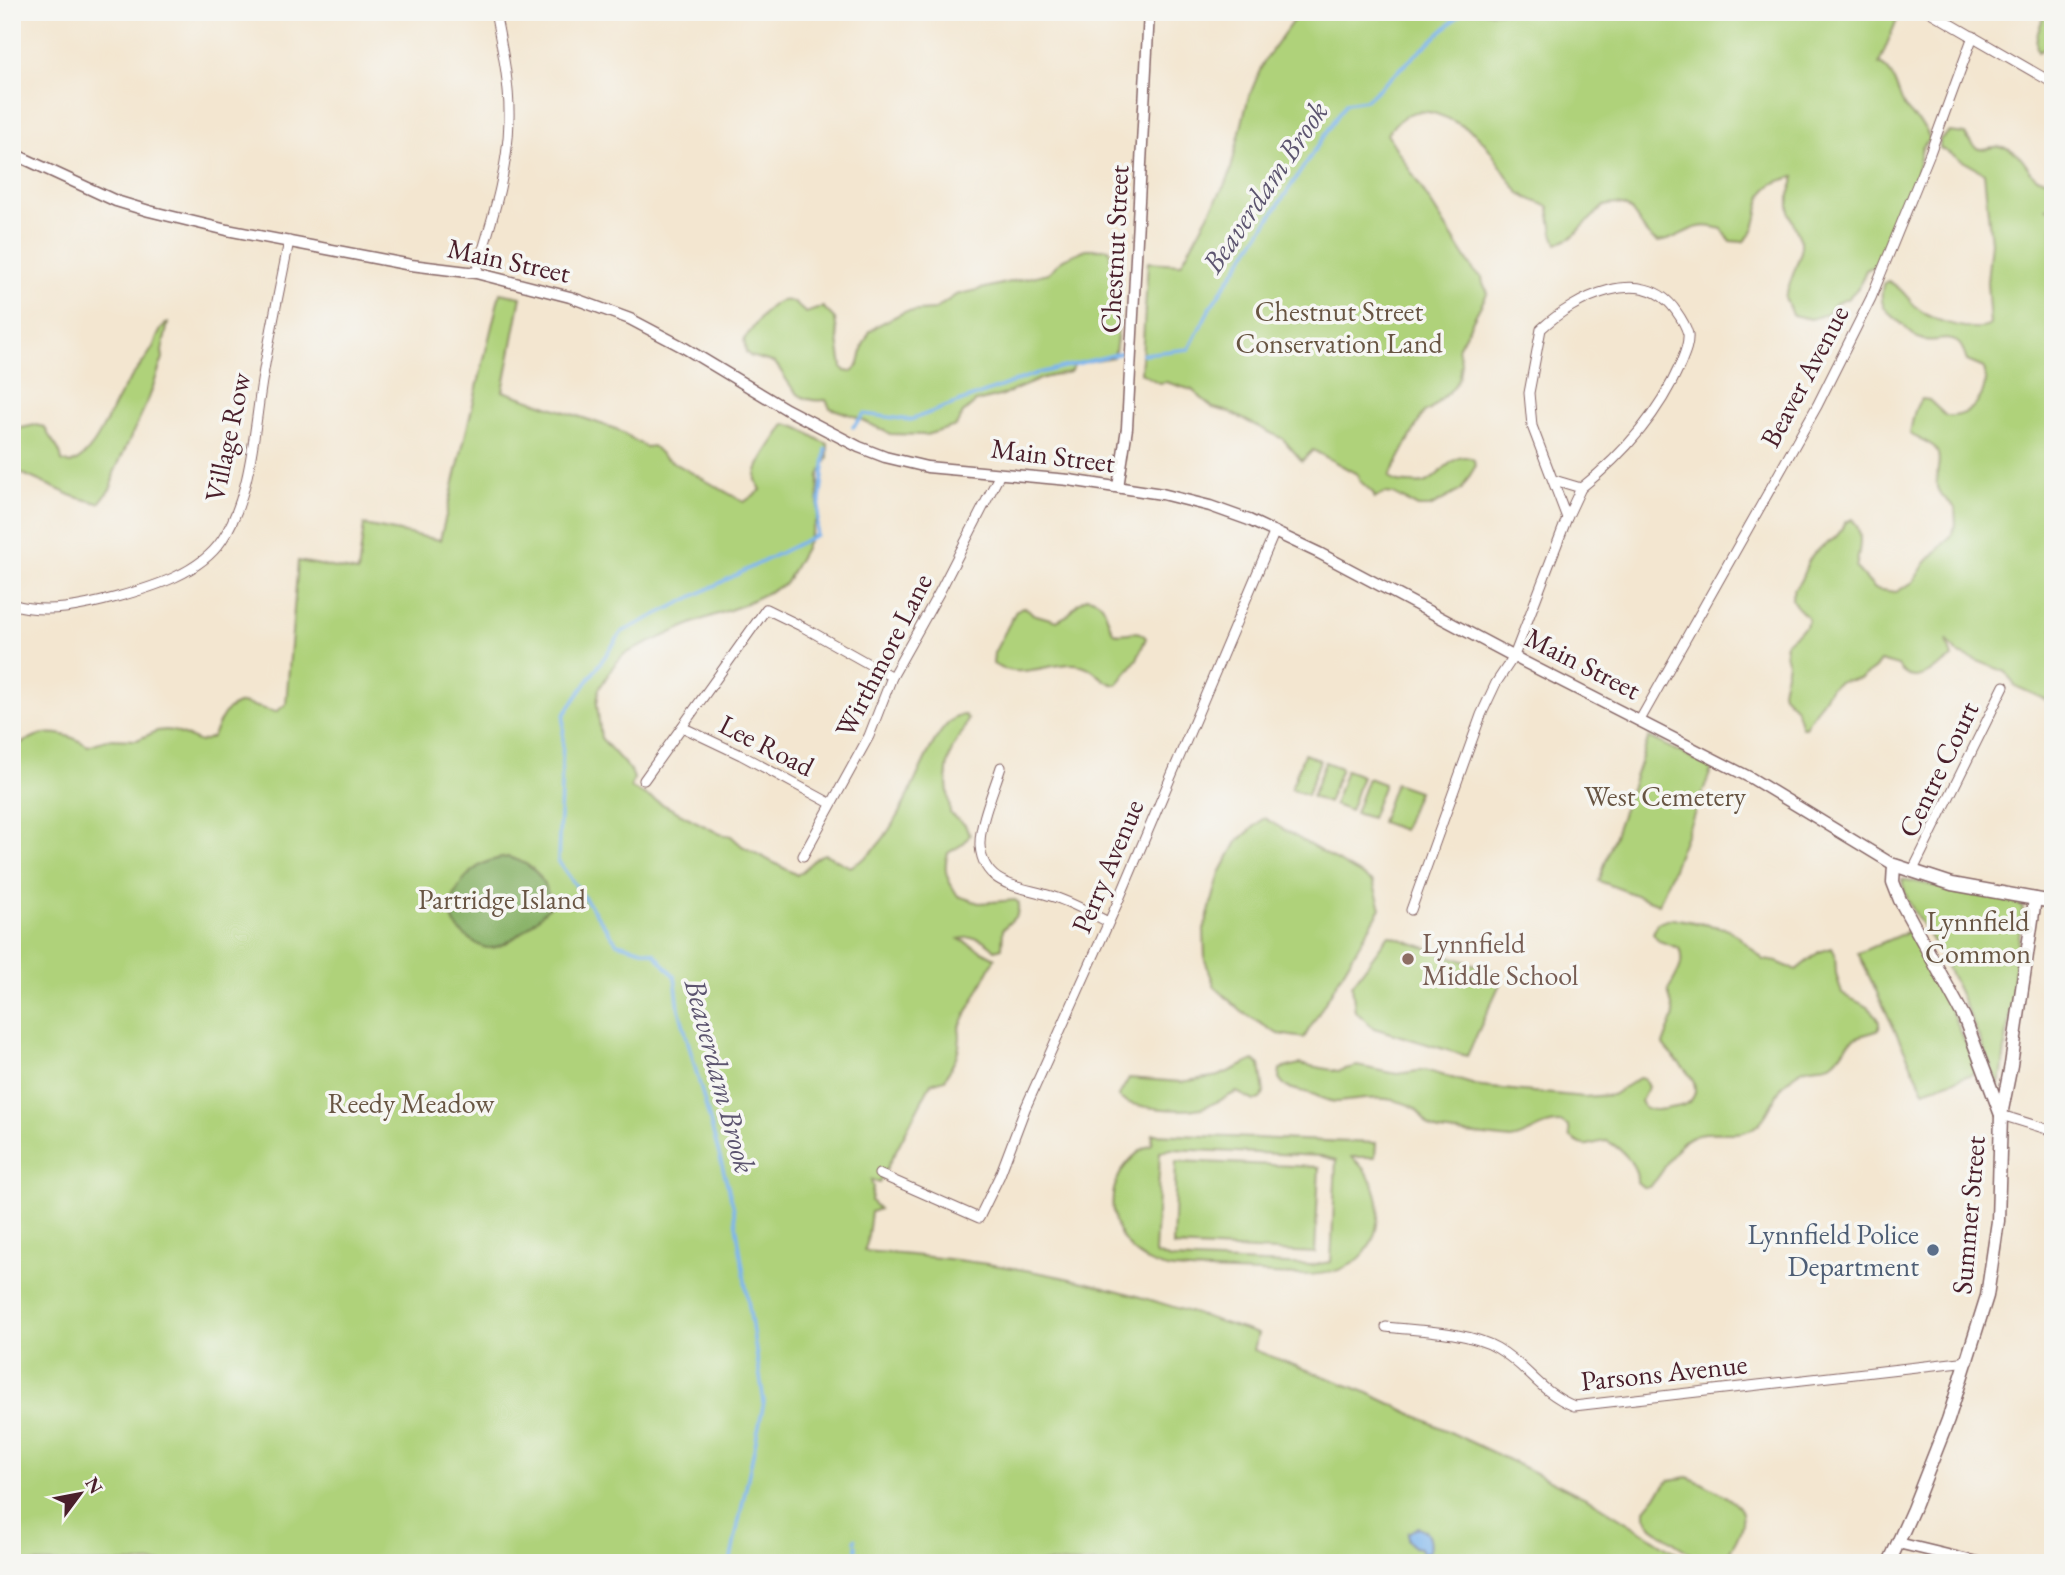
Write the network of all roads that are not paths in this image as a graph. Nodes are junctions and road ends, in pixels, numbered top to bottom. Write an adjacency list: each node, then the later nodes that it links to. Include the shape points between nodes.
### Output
1 (495, 12): 8 (street, via 506,71 506,164)
2 (1149, 12): 11 (street, Chestnut Street, via 1127,428)
3 (1930, 12): 4 (street)
4 (1973, 36): 5 (street); 19 (street, Beaver Avenue, via 1871,298 1817,406)
5 (2053, 83)
6 (12, 153): 7 (street, Main Street, via 116,201)
7 (289, 241): 8 (street, Main Street); 15 (street, Village Row, via 239,508 222,541 200,562 169,580 134,592 92,604 48,608)
8 (476, 274): 9 (street, Main Street, via 570,297 630,319 786,410 873,452 928,467)
9 (1000, 474): 11 (street, Main Street); 17 (street, Wirthmore Lane)
10 (1553, 480): 12 (street); 12 (street, via 1532,426 1530,393 1541,329 1587,298 1617,288 1651,290 1670,301 1682,320 1688,334 1687,349 1671,387 1644,428); 13 (street)
11 (1118, 487): 14 (street, Main Street, via 1210,506)
12 (1581, 488): 13 (street)
13 (1567, 518): 16 (street)
14 (1275, 531): 16 (street, Main Street); 30 (street, Perry Avenue)
15 (12, 604)
16 (1514, 656): 19 (street, Main Street); 29 (street, via 1481,715)
17 (892, 677): 20 (street, via 766,609); 23 (street, Wirthmore Lane, via 869,736)
18 (2004, 686): 26 (street, Centre Court)
19 (1640, 720): 25 (street, Main Street, via 1751,778)
20 (682, 727): 22 (street); 23 (street, Lee Road)
21 (1001, 767): 30 (street, via 980,846 989,870 1010,886 1052,896)
22 (644, 780)
23 (831, 803): 24 (street, Wirthmore Lane)
24 (803, 856)
25 (1894, 865): 26 (main road, Main Street); 31 (main road, via 1893,881 1900,900 1964,1017)
26 (1912, 872): 27 (main road, Main Street)
27 (2035, 900): 28 (main road, Main Street); 31 (main road, Summer Street)
28 (2053, 902)
29 (1411, 910)
30 (1108, 922): 33 (street, Perry Avenue, via 979,1219)
31 (2001, 1115): 32 (street); 35 (main road, Summer Street, via 1992,1269)
32 (2053, 1131)
33 (879, 1174)
34 (1386, 1327): 35 (street, Parsons Avenue, via 1472,1338 1496,1347 1543,1389 1574,1406)
35 (1969, 1361): 36 (main road, Summer Street)
36 (1898, 1544): 37 (main road, Summer Street); 38 (street)
37 (1889, 1563)
38 (1981, 1563)

